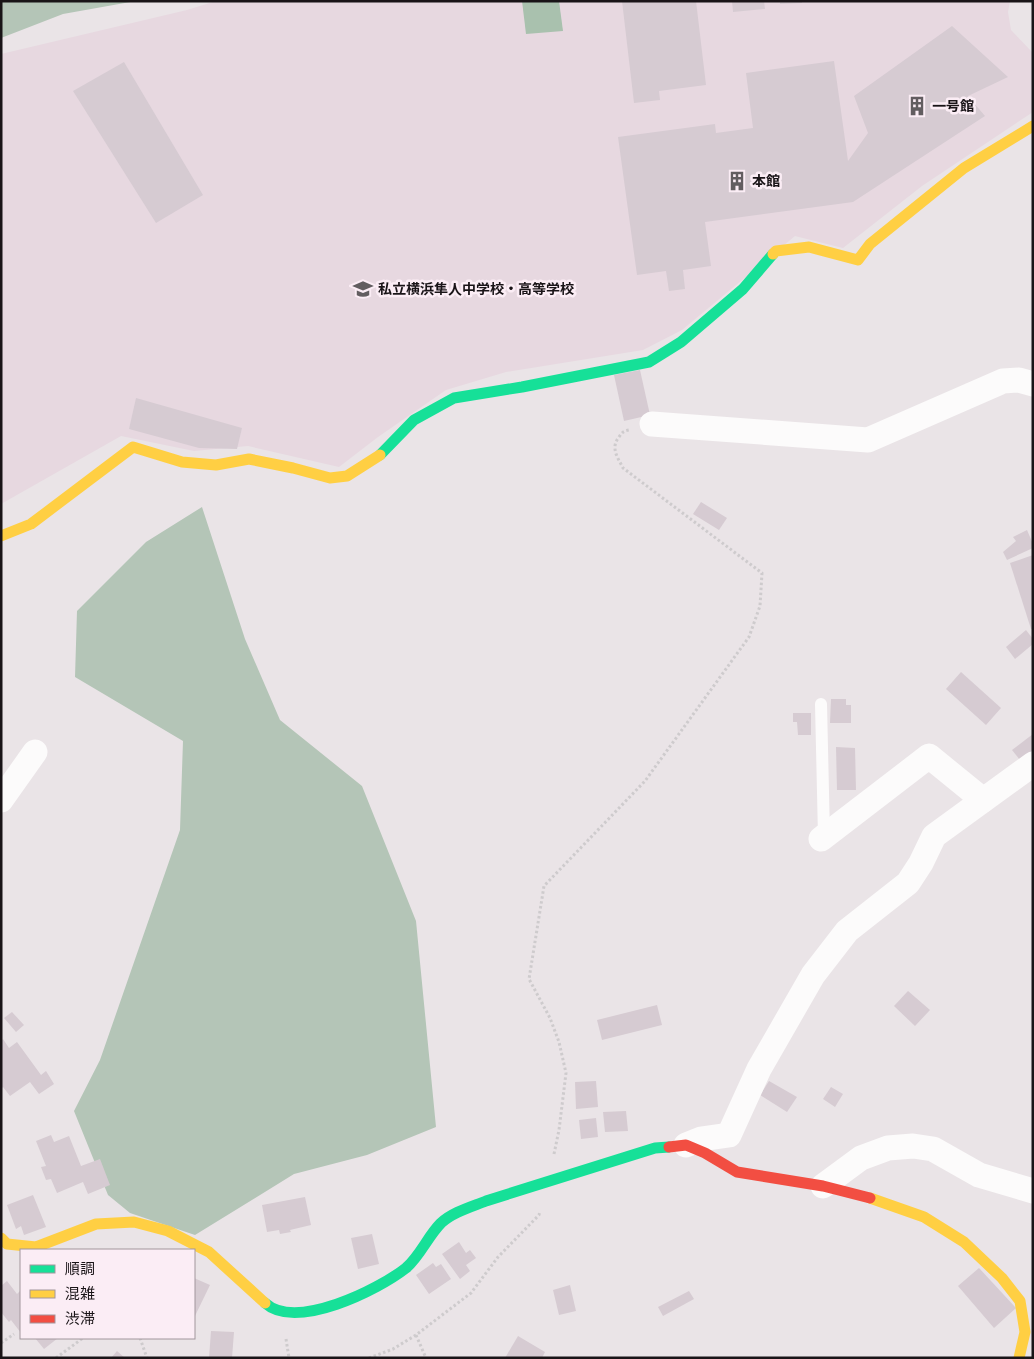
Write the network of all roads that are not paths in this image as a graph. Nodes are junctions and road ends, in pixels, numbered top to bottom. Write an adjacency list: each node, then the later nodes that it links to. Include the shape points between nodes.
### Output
1 (1033, 126): 4 (street, via 964,168 870,244 858,260 809,247 776,251 743,289 681,342 648,362 454,398 414,420 378,456 347,476 330,478 249,459 216,465 182,462 133,447 31,524)
2 (1033, 384): 3 (street, via 1019,380 1003,381 868,440)
3 (652, 424)
4 (1, 536)
5 (821, 704): 10 (lane)
6 (35, 752): 8 (street)
7 (1033, 764): 9 (street)
8 (1, 800)
9 (983, 800): 10 (street, via 929,756); 11 (street, via 934,836 908,883 847,931 813,975 759,1069 729,1136 701,1138)
10 (822, 837)
11 (686, 1146): 12 (street, via 738,1172); 14 (street, via 655,1148 460,1211 442,1222 407,1267 378,1286 314,1311 291,1312 272,1308 209,1252 168,1231 134,1222 96,1224 36,1247 7,1244)
12 (823, 1186): 13 (street, via 861,1158 888,1148 914,1146 934,1149 979,1176); 15 (street, via 924,1217 964,1242 1002,1278 1020,1301 1025,1332)
13 (1033, 1191)
14 (1, 1238)
15 (1019, 1358)

